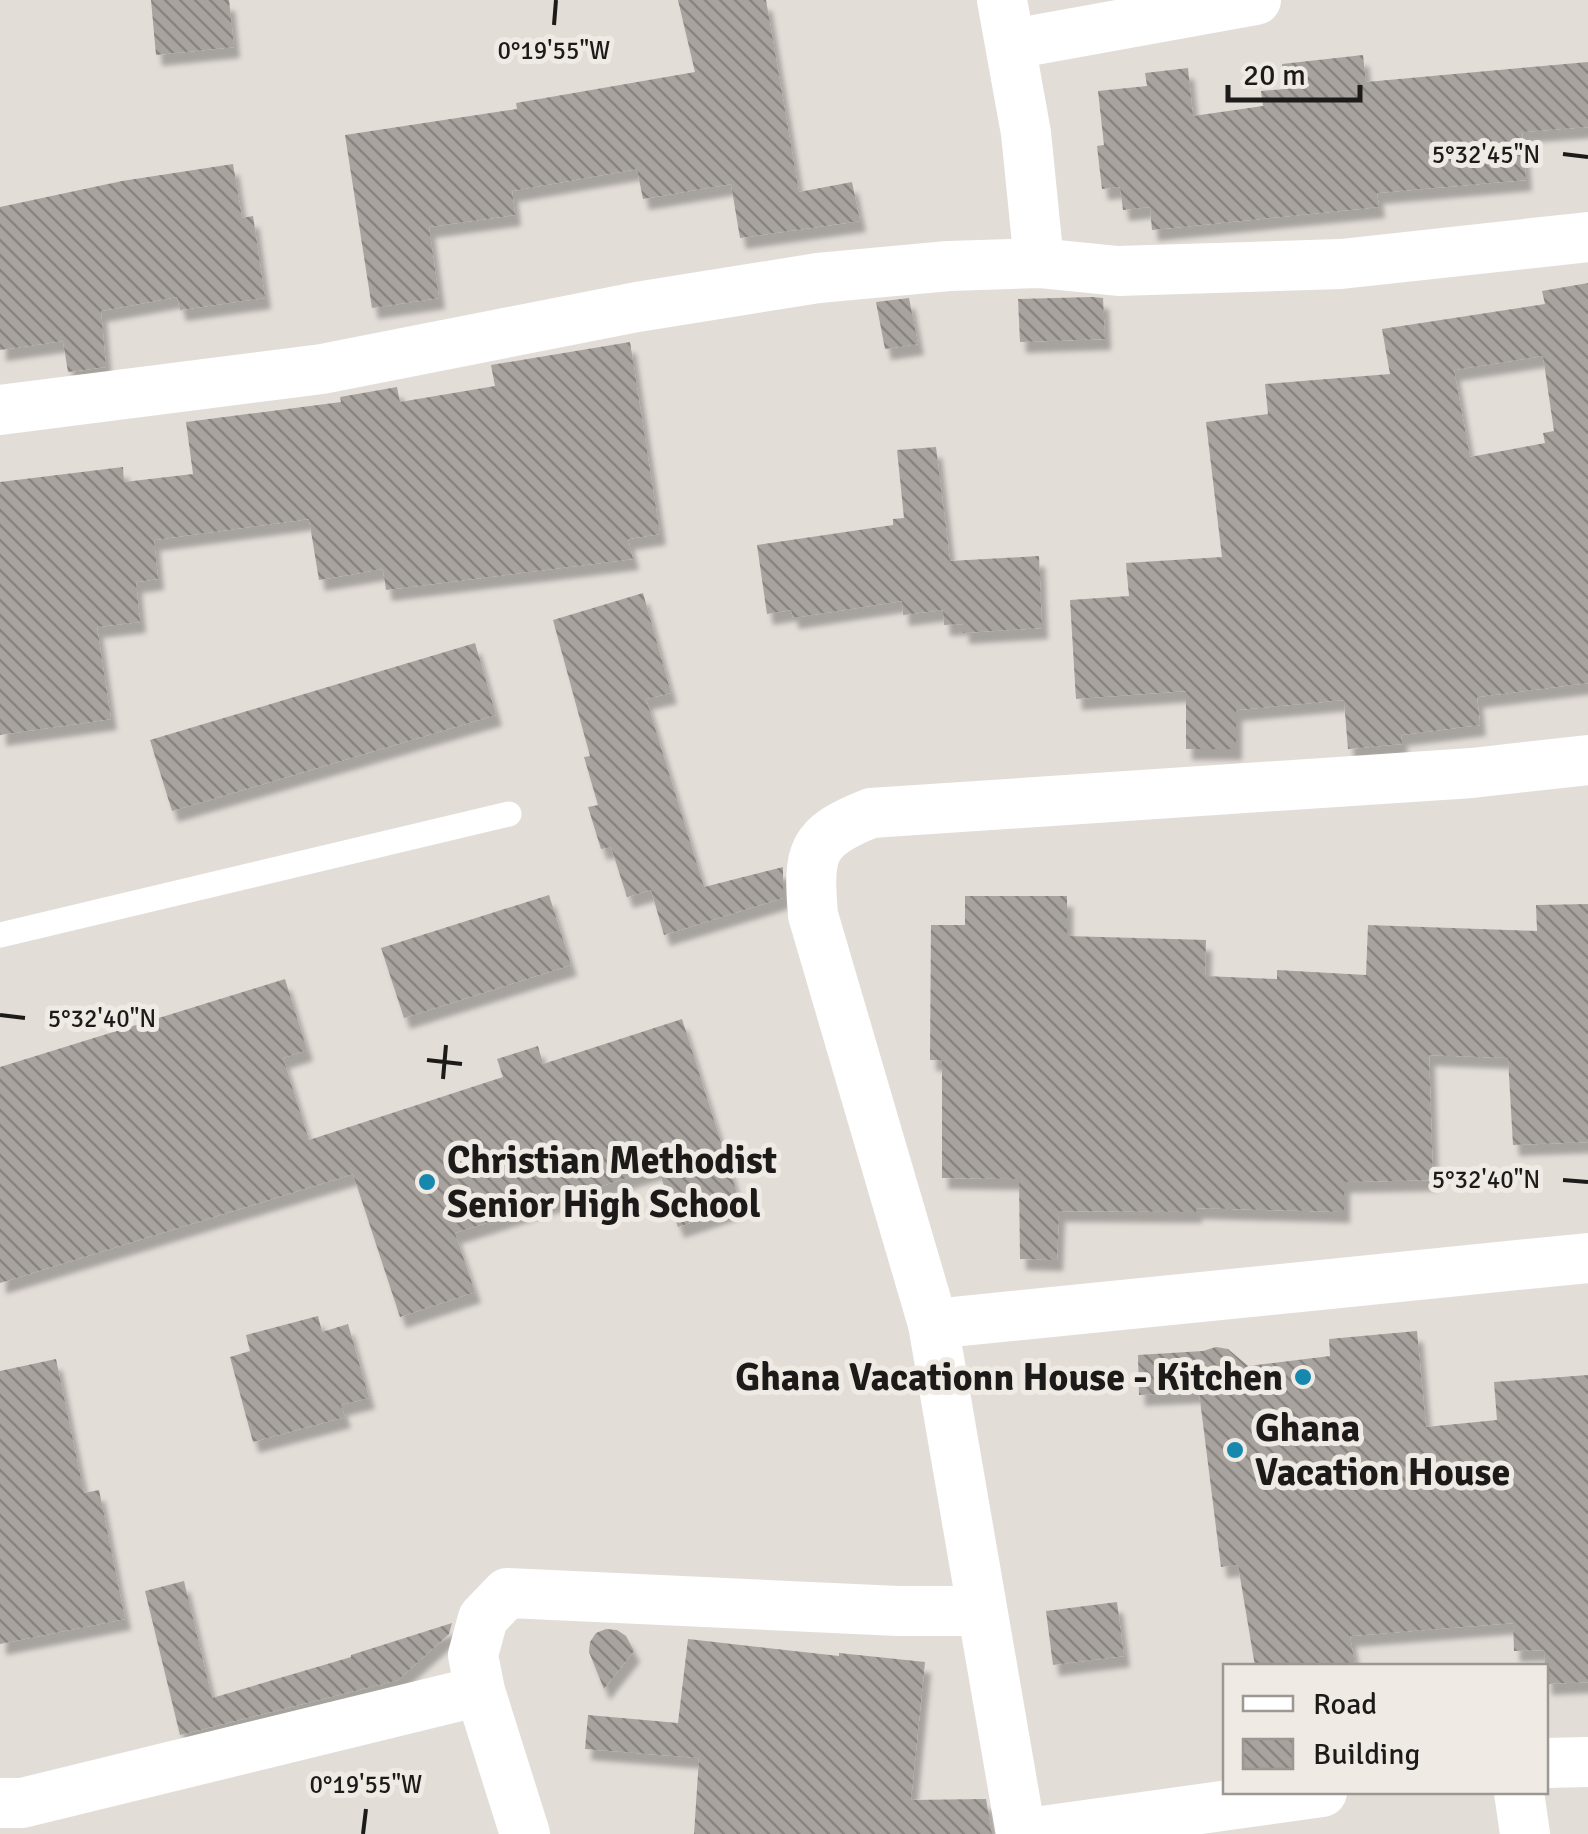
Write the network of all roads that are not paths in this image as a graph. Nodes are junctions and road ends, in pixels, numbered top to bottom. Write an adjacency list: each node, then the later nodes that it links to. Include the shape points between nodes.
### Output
1 (1256, 0): 2 (street)
2 (1008, 22): 4 (street)
3 (1588, 237): 4 (street, via 1341,264 1118,271)
4 (1039, 263): 5 (street, via 818,278 637,306 322,369)
5 (0, 410)
6 (1588, 760): 10 (street, via 871,813 822,839 812,861 813,915)
7 (510, 814): 8 (lane)
8 (0, 935)
9 (1588, 1258): 10 (street)
10 (933, 1324): 11 (street)
11 (981, 1610): 12 (street, via 507,1593 483,1618 473,1654); 19 (street)
12 (480, 1691): 17 (street); 18 (street)
13 (1588, 1762): 14 (street)
14 (1548, 1763)
15 (1308, 1794): 19 (street)
16 (1519, 1794): 20 (street)
17 (0, 1803)
18 (525, 1834)
19 (1021, 1834)
20 (1525, 1834)

